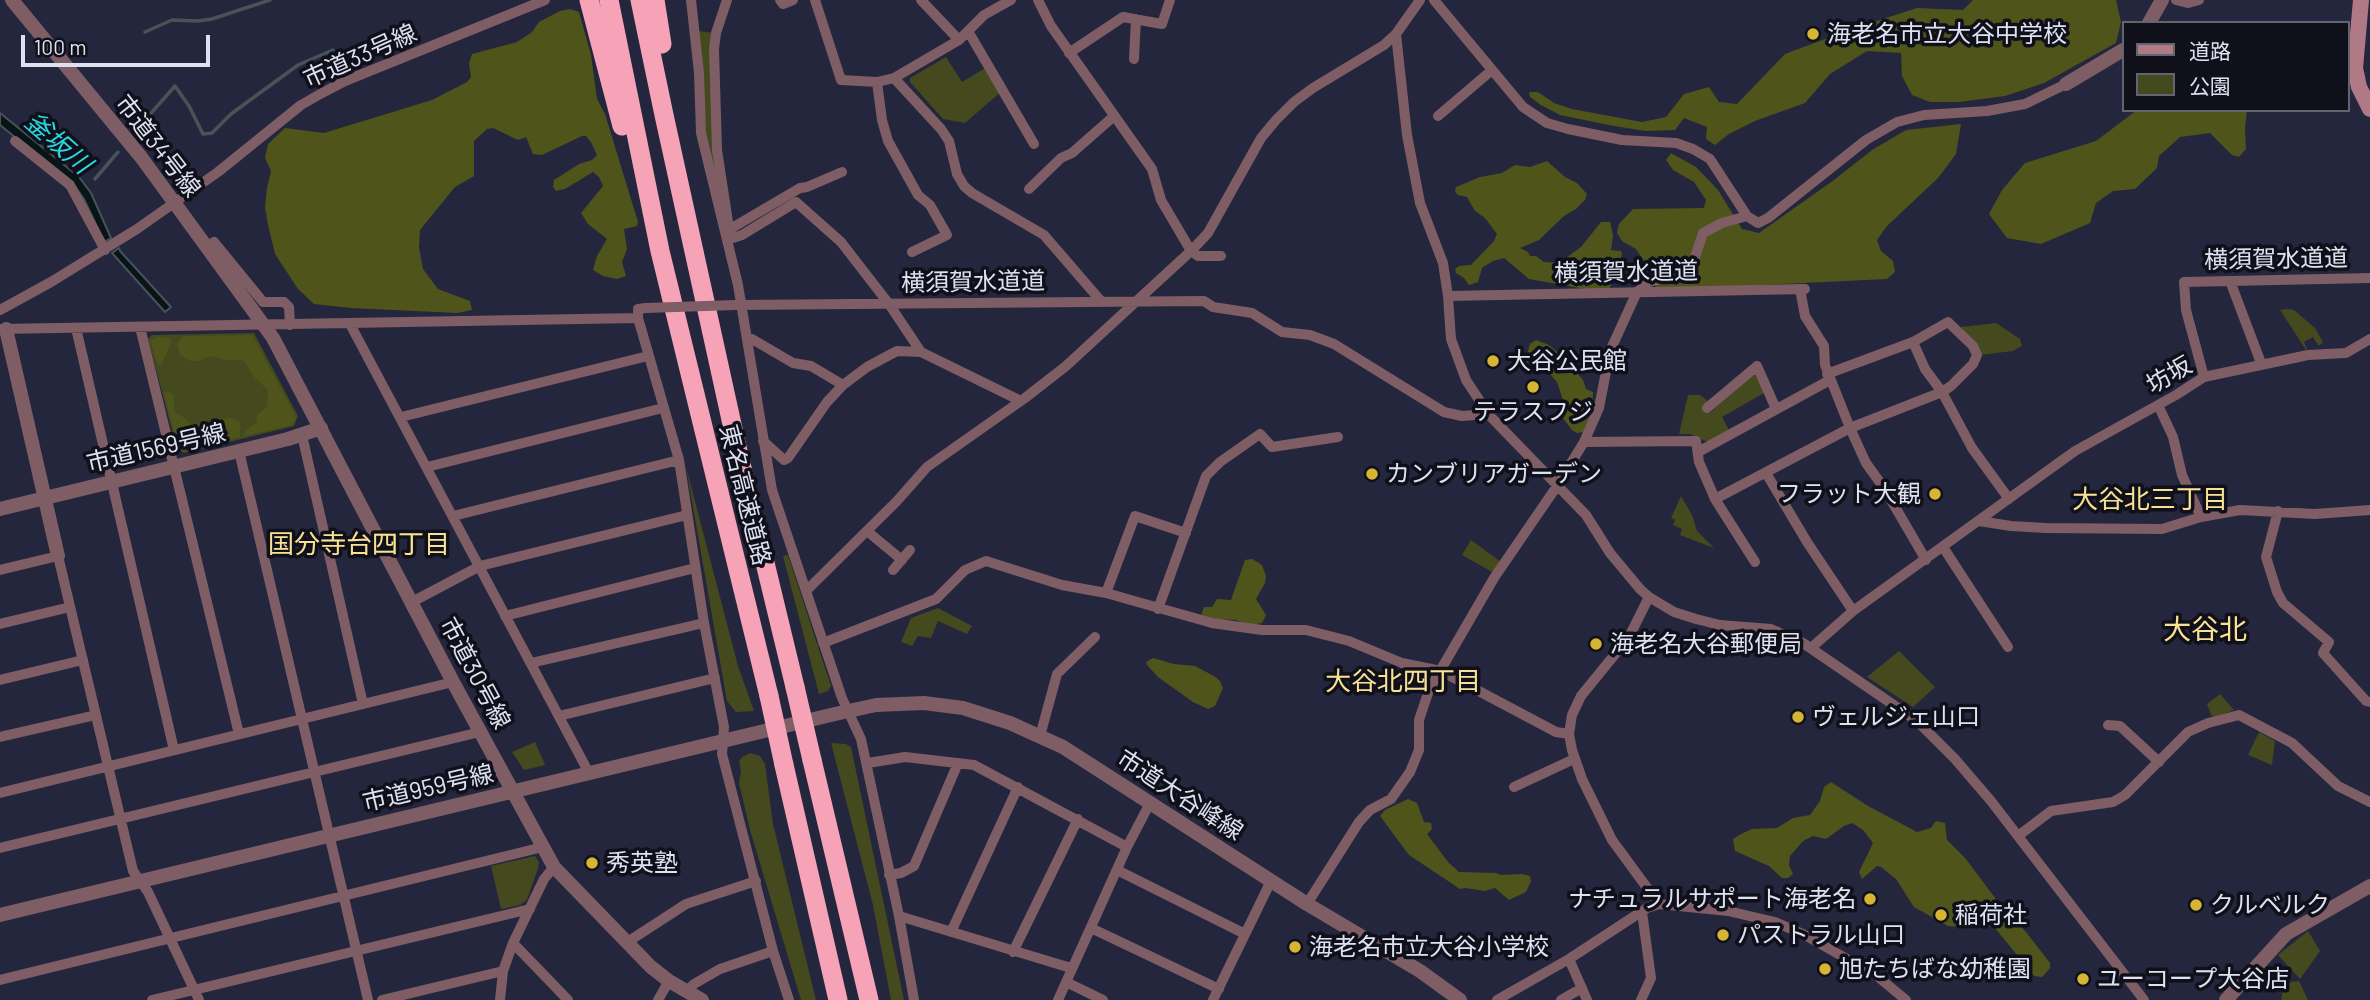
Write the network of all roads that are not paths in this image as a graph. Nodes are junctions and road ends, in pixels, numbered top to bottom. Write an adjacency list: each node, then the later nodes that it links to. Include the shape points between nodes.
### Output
1 (12, 0): 41 (street, 市道34号線)
2 (545, 0): 41 (street, 市道33号線, via 358,76 300,105)
3 (589, 0): 47 (highway, via 618,116)
4 (609, 0): 47 (highway, 東名高速道路)
5 (640, 0): 71 (highway, 東名高速道路)
6 (654, 0): 71 (highway)
7 (691, 0): 43 (street, via 701,133)
8 (727, 0): 43 (street, via 714,49)
9 (780, 0): 10 (street, via 783,4)
10 (793, 0)
11 (815, 0): 32 (street, via 841,80)
12 (921, 0): 26 (street)
13 (1011, 0): 24 (street, via 984,15)
14 (1038, 0): 28 (street)
15 (1170, 0): 22 (street, via 1162,24)
16 (1420, 0): 25 (street)
17 (1434, 0): 30 (street)
18 (2162, 0): 23 (street)
19 (2176, 0): 20 (street)
20 (2199, 0)
21 (2361, 0): 34 (main road, via 2356,74)
22 (1136, 19): 28 (street, via 1123,17); 29 (street)
23 (2150, 21)
24 (968, 31): 26 (street); 38 (street)
25 (1396, 34): 46 (street, via 1313,88 1276,120 1254,149 1208,233); 53 (street, via 1420,203 1440,252)
26 (959, 40): 31 (street)
27 (2122, 52): 33 (street)
28 (1069, 53): 36 (street)
29 (1134, 59)
30 (1492, 70): 35 (street); 42 (street, via 1523,107 1546,123 1622,140 1676,143 1693,149 1710,159)
31 (894, 78): 32 (street); 54 (street, via 942,129 964,186 1045,235)
32 (877, 82): 48 (street, via 888,141 918,195 930,205 947,234)
33 (2066, 84): 42 (street, via 2025,104 1897,121 1866,140 1769,218 1758,223)
34 (2370, 109)
35 (1438, 116)
36 (1113, 117): 40 (street); 46 (street, via 1152,169 1161,200)
37 (15, 141): 45 (street, via 70,185)
38 (1034, 144)
39 (842, 172): 43 (street, via 800,188)
40 (1029, 189)
41 (174, 203): 44 (street, 市道34号線); 45 (street, 市道33号線)
42 (1747, 216): 52 (street, via 1703,233 1689,267 1675,276 1649,282)
43 (726, 236): 56 (street, via 742,235 796,202 841,242); 57 (street)
44 (207, 246): 60 (street, 市道34号線); 61 (street, via 214,242 263,302 284,302 289,307)
45 (105, 250): 58 (street, 市道33号線)
46 (1191, 250): 49 (street, via 1198,256); 55 (street)
47 (660, 251): 215 (highway, 東名高速道路, bridge)
48 (912, 252)
49 (1221, 256)
50 (2370, 278): 51 (street, 横須賀水道道)
51 (2230, 281): 72 (street); 74 (street, 横須賀水道道, via 2184,282 2186,310)
52 (1637, 292): 53 (street, 横須賀水道道); 73 (street, 横須賀水道道, via 1802,289 1805,316 1824,346); 89 (street, via 1610,351 1599,408)
53 (1448, 296): 82 (street, via 1454,352)
54 (1100, 300): 55 (street, 横須賀水道道); 56 (street, 横須賀水道道)
55 (1136, 302): 77 (street); 82 (street, 横須賀水道道, via 1204,301 1213,307 1252,313 1282,332 1334,344 1444,412 1462,416)
56 (889, 304): 57 (street, 横須賀水道道); 69 (street)
57 (739, 305): 59 (street, 横須賀水道道, bridge, via 638,309); 67 (street)
58 (0, 310)
59 (638, 318): 62 (street); 70 (street)
60 (263, 324): 61 (street); 63 (street); 84 (street, 市道30号線)
61 (290, 324): 62 (street)
62 (350, 324): 83 (street)
63 (140, 327): 64 (street); 93 (street)
64 (76, 328): 65 (street); 96 (street)
65 (3, 329): 98 (street)
66 (2370, 339): 72 (street, 坊坂, via 2346,353)
67 (747, 340): 75 (street, via 793,363 811,366); 88 (street)
68 (1913, 342): 73 (street); 76 (street); 76 (street, via 1948,322 1973,346 1977,355 1973,364)
69 (921, 352): 75 (street, via 897,351); 77 (street)
70 (648, 356): 79 (street); 83 (street)
71 (719, 363): 216 (highway, 東名高速道路, bridge)
72 (2261, 363): 74 (street, 坊坂)
73 (1829, 377): 81 (street); 85 (street)
74 (2204, 377): 78 (street, 坊坂)
75 (843, 385): 88 (street, via 788,458 784,460)
76 (1942, 392): 85 (street); 100 (street, via 1972,448)
77 (1021, 401): 108 (street, via 935,461)
78 (2158, 405): 100 (street, 坊坂, via 2075,451); 106 (street)
79 (663, 408): 92 (street); 94 (street)
80 (1707, 408): 81 (street, via 1757,366)
81 (1776, 410): 91 (street)
82 (1487, 412): 97 (street)
83 (401, 417): 94 (street)
84 (321, 428): 86 (street, 市道1569号線); 123 (street, 市道30号線)
85 (1850, 428): 95 (street); 114 (street, via 1866,463)
86 (302, 435): 90 (street, 市道1569号線); 141 (street)
87 (1338, 437): 109 (street, via 1272,447 1260,434 1206,476)
88 (763, 441): 120 (street, via 778,511)
89 (1584, 442): 91 (street, via 1696,441); 97 (street)
90 (239, 451): 93 (street, 市道1569号線); 145 (street)
91 (1698, 452): 99 (street)
92 (679, 460): 104 (street); 105 (street)
93 (175, 467): 96 (street, 市道1569号線); 148 (street)
94 (427, 467): 105 (street)
95 (1766, 473): 99 (street); 126 (street)
96 (112, 482): 98 (street, 市道1569号線); 153 (street)
97 (1558, 486): 122 (street); 136 (street, via 1494,578)
98 (44, 498): 101 (street, 市道1569号線); 112 (street)
99 (1715, 499): 115 (street)
100 (2009, 499): 107 (street, 坊坂)
101 (0, 509)
102 (2370, 510): 103 (street)
103 (2278, 511): 106 (street, via 2240,510); 140 (street, via 2266,556 2277,592 2283,603 2329,642 2323,653)
104 (687, 514): 116 (street); 117 (street)
105 (453, 516): 116 (street)
106 (2201, 517): 107 (street, via 2162,529 2046,528)
107 (1979, 521): 110 (street, 坊坂)
108 (867, 531): 113 (street); 120 (street)
109 (1186, 533): 121 (street, via 1135,516); 125 (street)
110 (1943, 547): 114 (street, 坊坂); 132 (street)
111 (910, 550): 113 (street)
112 (58, 556): 118 (street); 124 (street)
113 (902, 560): 119 (street)
114 (1926, 560): 126 (street, 坊坂)
115 (1755, 562)
116 (480, 566): 123 (street); 127 (street)
117 (695, 568): 127 (street); 128 (street)
118 (0, 570)
119 (893, 570)
120 (806, 591): 131 (street)
121 (1107, 593): 125 (street); 131 (street, via 1062,585 986,561 965,570 936,599)
122 (1649, 597): 133 (street, via 1696,619 1771,629); 149 (street, via 1629,637 1581,696)
123 (412, 602): 139 (street, 市道30号線)
124 (70, 607): 129 (street); 134 (street)
125 (1158, 609): 136 (street, via 1244,629 1306,630 1349,640 1402,663)
126 (1853, 611): 133 (street, 坊坂)
127 (505, 616): 135 (street)
128 (704, 623): 135 (street); 137 (street)
129 (0, 624)
130 (1095, 637): 150 (street, via 1057,674)
131 (823, 643): 142 (street)
132 (2008, 647)
133 (1811, 648): 170 (street, via 1917,721)
134 (83, 660): 138 (street); 143 (street)
135 (531, 663): 144 (street)
136 (1441, 671): 149 (street, via 1556,732); 182 (street, via 1422,710 1419,750 1410,772 1391,799 1359,822)
137 (715, 678): 144 (street); 152 (street)
138 (0, 680)
139 (453, 681): 141 (street); 147 (street, 市道30号線)
140 (2370, 702)
141 (363, 704): 145 (street)
142 (849, 711): 150 (street, 市道大谷峰線, via 924,703 963,708); 152 (street, 市道大谷峰線); 156 (street)
143 (96, 715): 151 (street); 158 (street)
144 (559, 716): 160 (street)
145 (301, 719): 148 (street); 159 (street)
146 (2108, 724): 155 (street, via 2120,726)
147 (480, 732): 159 (street); 163 (street, 市道30号線)
148 (239, 734): 153 (street)
149 (1569, 734): 154 (street)
150 (1040, 736): 166 (street, 市道大谷峰線)
151 (0, 737)
152 (725, 741): 160 (street, 市道959号線); 177 (street, via 722,754)
153 (174, 750): 158 (street)
154 (1574, 759): 162 (street); 183 (street, via 1612,840)
155 (2160, 762): 165 (street, via 2189,732 2239,715 2292,743 2338,786); 170 (street, via 2113,802 2051,811)
156 (868, 763): 157 (street, via 905,757); 176 (street)
157 (958, 763): 161 (street, via 974,765); 176 (street, via 914,866)
158 (108, 766): 164 (street); 168 (street)
159 (314, 772): 168 (street); 169 (street)
160 (589, 773): 163 (street, 市道959号線)
161 (1018, 787): 167 (street); 189 (street)
162 (1514, 787)
163 (514, 791): 169 (street, 市道959号線); 173 (street, 市道30号線)
164 (0, 793)
165 (2370, 802)
166 (1150, 803): 171 (street); 178 (street, 市道大谷峰線)
167 (1078, 819): 171 (street); 196 (street)
168 (120, 820): 172 (street); 179 (street)
169 (328, 836): 179 (street, 市道959号線); 181 (street)
170 (2018, 836): 226 (street)
171 (1127, 847): 175 (street)
172 (0, 848)
173 (543, 848): 174 (street, 市道30号線); 181 (street)
174 (554, 867): 184 (street); 193 (street, 市道30号線)
175 (1117, 870): 188 (street); 190 (street)
176 (890, 875): 187 (street)
177 (756, 881): 193 (street, via 686,904); 195 (street)
178 (1271, 881): 182 (street, 市道大谷峰線); 190 (street)
179 (140, 882): 186 (street, 市道959号線); 191 (street)
180 (2370, 886): 227 (street, via 2286,934)
181 (343, 897): 191 (street); 194 (street)
182 (1307, 904): 220 (street, 市道大谷峰線)
183 (1658, 904): 185 (street); 225 (street, via 1728,911 1775,922 1877,976)
184 (530, 909): 192 (street); 194 (street)
185 (1642, 912): 197 (street); 224 (street, via 1651,978)
186 (0, 915)
187 (899, 916): 189 (street); 217 (street)
188 (1091, 928): 198 (street); 206 (street)
189 (951, 932): 196 (street)
190 (1245, 934): 206 (street)
191 (170, 939): 200 (street); 205 (street)
192 (513, 943): 199 (street); 211 (street)
193 (626, 943): 201 (street, 市道30号線)
194 (356, 951): 205 (street); 208 (street)
195 (773, 951): 204 (street, via 720,969); 214 (street)
196 (1013, 952): 198 (street)
197 (1569, 959): 203 (street); 221 (street)
198 (1071, 968): 202 (street)
199 (503, 971): 209 (street); 210 (street)
200 (0, 980)
201 (669, 981): 204 (street, 市道30号線); 212 (street)
202 (1066, 982): 218 (street); 219 (street)
203 (1582, 988): 222 (street); 223 (street)
204 (687, 991): 213 (street, 市道30号線)
205 (197, 995): 207 (street)
206 (1216, 995)
207 (152, 1000)
208 (368, 1000)
209 (382, 1000)
210 (500, 1000)
211 (568, 1000)
212 (658, 1000)
213 (702, 1000)
214 (789, 1000)
215 (838, 1000)
216 (869, 1000)
217 (914, 1000)
218 (1058, 1000)
219 (1103, 1000)
220 (1460, 1000)
221 (1497, 1000)
222 (1561, 1000)
223 (1587, 1000)
224 (1641, 1000)
225 (1906, 1000)
226 (2144, 1000)
227 (2226, 1000)

